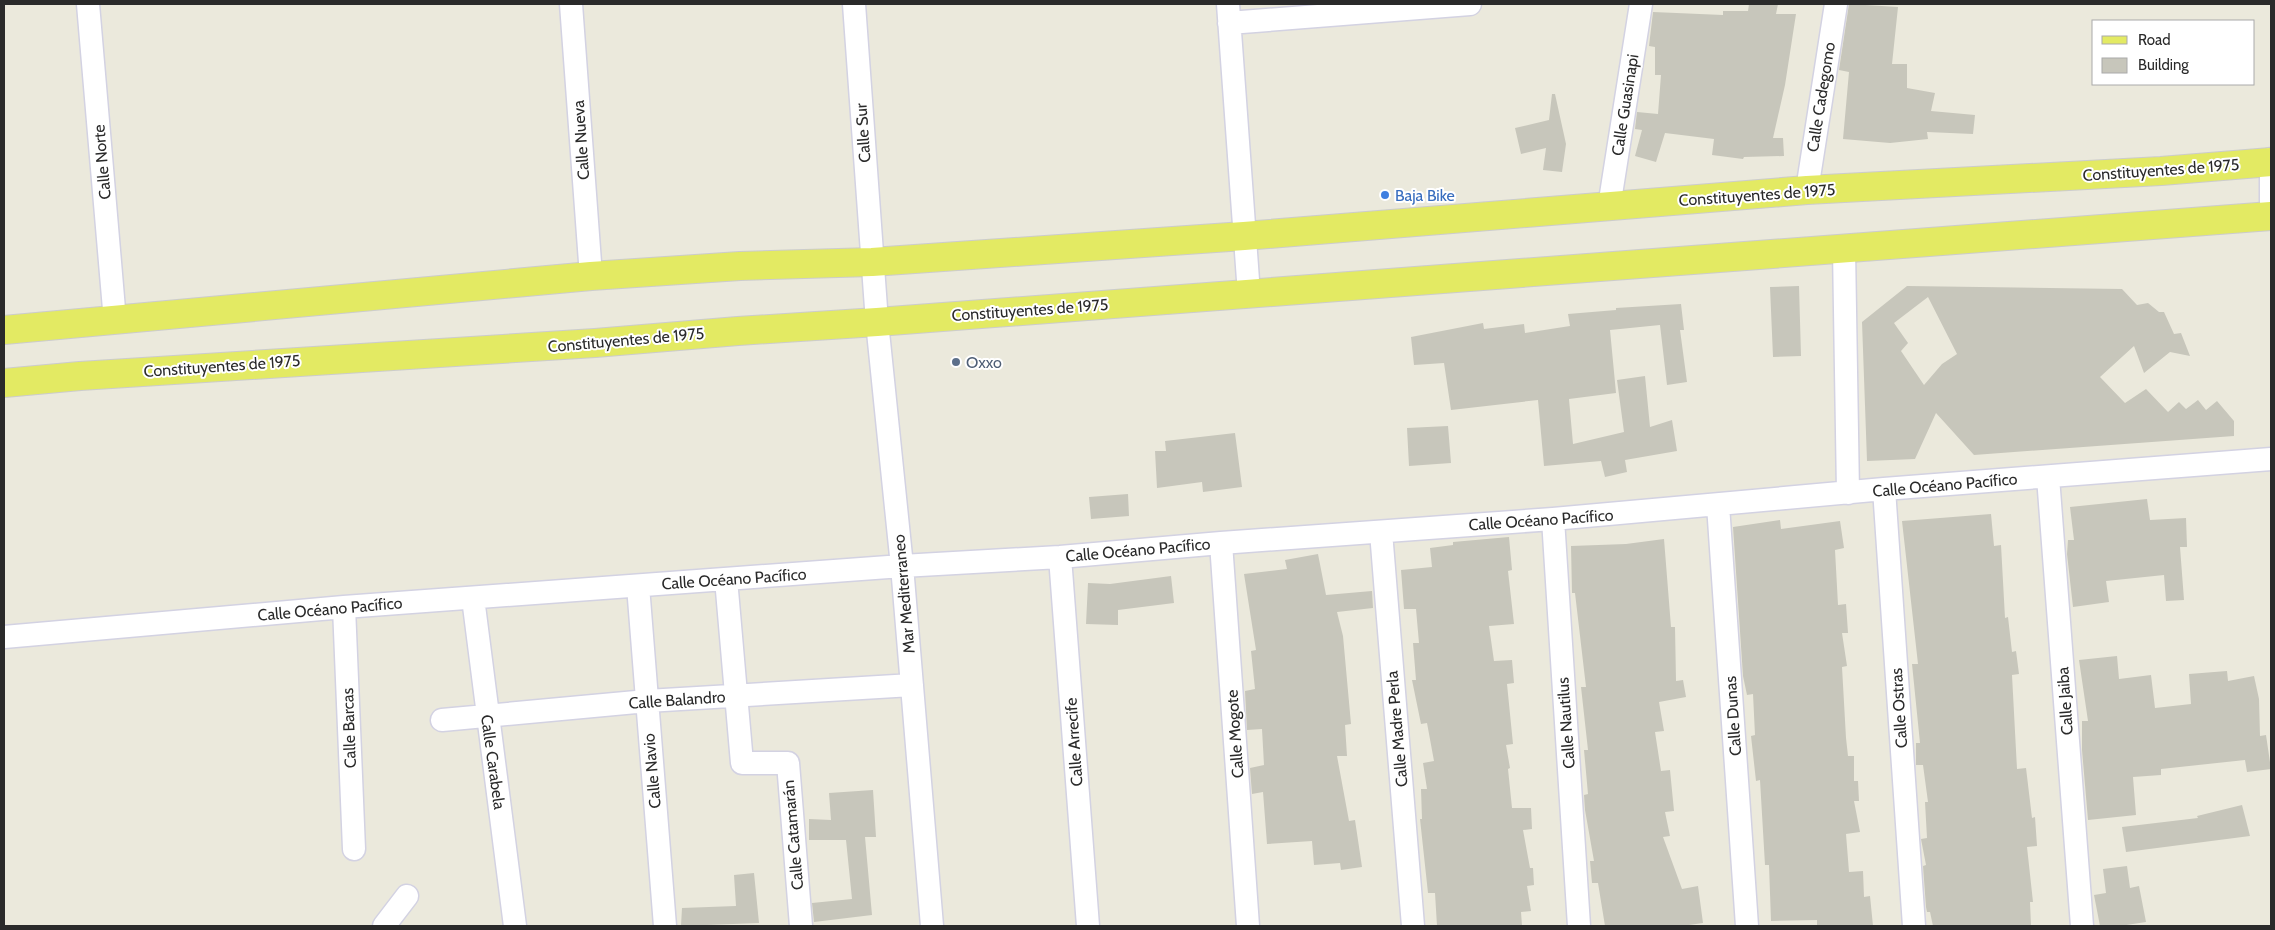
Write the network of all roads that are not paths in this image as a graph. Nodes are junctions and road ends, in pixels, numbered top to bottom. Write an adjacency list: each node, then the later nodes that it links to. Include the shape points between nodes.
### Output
1 (88, 4): 18 (street, Calle Norte)
2 (571, 4): 16 (street, Calle Nueva)
3 (854, 4): 15 (street, Calle Sur)
4 (1470, 4): 7 (street)
5 (1641, 4): 11 (street, Calle Guasinapi)
6 (1836, 4): 9 (street, Calle Cadegomo)
7 (1228, 13): 13 (street)
8 (2271, 161): 9 (main road, Constituyentes de 1975, via 2161,171); 10 (street)
9 (1807, 190): 11 (main road, Constituyentes de 1975)
10 (2271, 202)
11 (1609, 206): 13 (main road, Constituyentes de 1975)
12 (2271, 216): 14 (main road, Constituyentes de 1975)
13 (1244, 236): 15 (main road, Constituyentes de 1975); 17 (street)
14 (1844, 249): 17 (main road, Constituyentes de 1975); 25 (street)
15 (872, 262): 16 (main road, Constituyentes de 1975, via 740,266); 19 (street, Mar Mediterraneo)
16 (591, 276): 18 (main road, Constituyentes de 1975)
17 (1249, 294): 19 (main road, Constituyentes de 1975)
18 (116, 321): 20 (main road, Constituyentes de 1975)
19 (877, 322): 21 (main road, Constituyentes de 1975); 31 (street, Mar Mediterraneo)
20 (4, 330)
21 (4, 383)
22 (2271, 459): 23 (street, Calle Océano Pacífico)
23 (2048, 477): 24 (street, Calle Océano Pacífico); 55 (street, Calle Jaiba)
24 (1884, 489): 25 (street, Calle Océano Pacífico); 54 (street, Calle Ostras)
25 (1848, 493): 26 (street, Calle Océano Pacífico)
26 (1718, 505): 27 (street, Calle Océano Pacífico); 53 (street, Calle Dunas)
27 (1553, 519): 28 (street, Calle Océano Pacífico); 52 (street, Calle Nautilus)
28 (1381, 532): 29 (street, Calle Océano Pacífico); 51 (street, Calle Madre Perla)
29 (1221, 543): 30 (street, Calle Océano Pacífico); 50 (street, Calle Mogote)
30 (1060, 557): 31 (street, Calle Océano Pacífico); 49 (street, Calle Arrecife)
31 (902, 566): 32 (street, Calle Océano Pacífico); 37 (street, Mar Mediterraneo)
32 (726, 580): 33 (street, Calle Océano Pacífico); 38 (street, Calle Catamarán)
33 (638, 586): 34 (street, Calle Océano Pacífico); 39 (street, Calle Navio)
34 (473, 598): 35 (street, Calle Océano Pacífico); 40 (street, Calle Carabela)
35 (344, 607): 36 (street, Calle Océano Pacífico); 42 (street, Calle Barcas)
36 (4, 637)
37 (912, 685): 38 (street, Calle Balandro); 48 (street, Mar Mediterraneo)
38 (736, 696): 39 (street, Calle Balandro); 47 (street, Calle Catamarán, via 742,763 788,764)
39 (647, 701): 40 (street, Calle Balandro); 46 (street, Calle Navio)
40 (487, 716): 41 (street, Calle Balandro); 45 (street, Calle Carabela)
41 (442, 720)
42 (354, 849)
43 (407, 896): 44 (street)
44 (384, 926)
45 (515, 926)
46 (665, 926)
47 (801, 926)
48 (932, 926)
49 (1088, 926)
50 (1248, 926)
51 (1413, 926)
52 (1579, 926)
53 (1747, 926)
54 (1914, 926)
55 (2082, 926)

